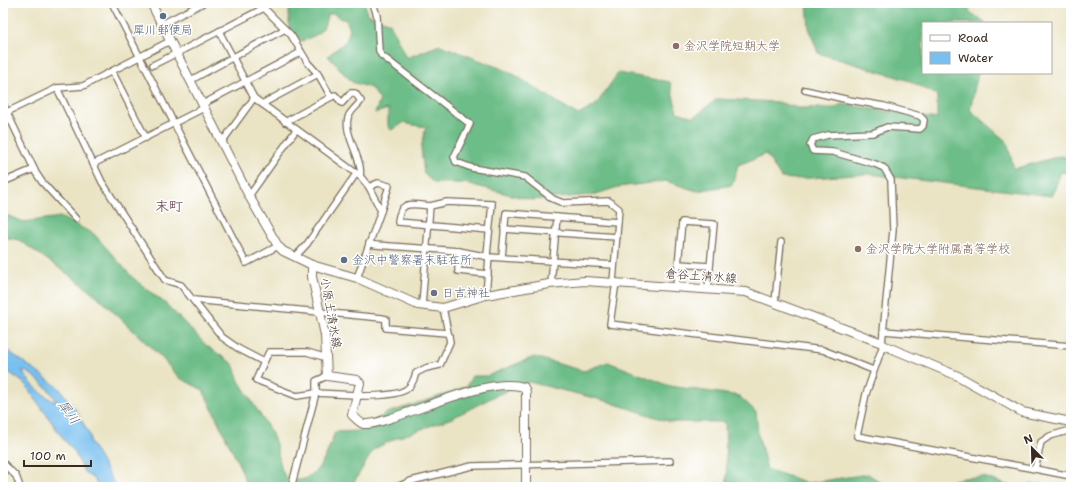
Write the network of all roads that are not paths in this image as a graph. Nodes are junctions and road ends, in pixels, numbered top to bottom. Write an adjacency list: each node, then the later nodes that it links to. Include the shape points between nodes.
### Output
1 (112, 3): 11 (street)
2 (151, 3): 5 (main road, 小原土清水線)
3 (203, 3): 5 (street)
4 (373, 3): 41 (street, via 381,55 470,124 454,157 456,162 472,168 525,177 553,199 563,203 609,201 619,209)
5 (162, 24): 8 (main road, 小原土清水線)
6 (285, 29): 7 (street, via 264,8); 9 (street); 12 (street)
7 (219, 31): 10 (street); 12 (street)
8 (170, 40): 10 (main road, 小原土清水線); 11 (street)
9 (301, 52): 15 (street); 17 (street)
10 (177, 53): 13 (street); 16 (main road, 小原土清水線)
11 (140, 57): 14 (street); 27 (street)
12 (233, 57): 16 (street); 17 (street)
13 (153, 65)
14 (112, 71): 18 (street, via 81,86); 29 (street)
15 (318, 74): 20 (street); 23 (street)
16 (191, 80): 24 (main road, 小原土清水線)
17 (246, 81): 21 (street); 24 (street)
18 (57, 88): 25 (street); 31 (street)
19 (805, 90): 72 (street, via 884,106 920,116 924,120 923,126 915,130 887,127 865,134 828,135 810,143 811,148 817,152 833,152 884,168 891,180 892,230)
20 (332, 97): 26 (street); 33 (street, via 335,96 342,103 351,93 355,93 361,101 349,116 354,152 360,165)
21 (254, 98): 23 (street); 30 (street)
22 (3, 104): 25 (street)
23 (262, 104): 26 (street)
24 (204, 106): 27 (street); 30 (main road, 小原土清水線)
25 (5, 113): 32 (street)
26 (285, 122): 28 (street)
27 (174, 123): 29 (street); 49 (street, via 246,263)
28 (296, 130): 33 (street); 36 (street)
29 (146, 138): 31 (street)
30 (222, 142): 36 (main road, 小原土清水線)
31 (93, 164): 67 (street, via 165,280 181,285)
32 (34, 169): 34 (street); 40 (street, via 42,182)
33 (358, 175): 35 (street); 53 (street)
34 (3, 182)
35 (369, 187): 38 (street); 38 (street, via 378,183 389,186)
36 (249, 196): 49 (main road, 小原土清水線)
37 (430, 206): 42 (street); 42 (street, via 414,204 403,206 399,210 398,222); 44 (street, via 447,202 492,204)
38 (381, 211): 48 (street)
39 (557, 217): 41 (street); 43 (street, via 506,213); 45 (street)
40 (76, 219)
41 (618, 222): 46 (street)
42 (428, 225): 44 (street); 50 (street)
43 (504, 229): 45 (street); 54 (street)
44 (489, 230): 52 (street)
45 (556, 233): 46 (street); 55 (street)
46 (617, 237): 58 (street)
47 (781, 242): 68 (street)
48 (370, 243): 50 (street); 61 (street)
49 (278, 246): 53 (main road, 小原土清水線)
50 (426, 249): 51 (street); 69 (street)
51 (459, 251): 52 (street); 60 (street, via 458,271)
52 (488, 256): 54 (street); 60 (street)
53 (295, 257): 57 (main road, 小原土清水線)
54 (502, 257): 55 (street)
55 (553, 260): 58 (street); 63 (street)
56 (678, 264): 59 (street); 59 (street, via 682,222 714,224); 64 (street)
57 (312, 265): 61 (main road, 倉谷土清水線); 71 (main road, 小原土清水線, via 312,277)
58 (614, 265): 62 (street)
59 (710, 266): 65 (street)
60 (488, 274): 66 (street)
61 (357, 278): 69 (main road, 倉谷土清水線, via 408,302)
62 (614, 282): 63 (main road, 倉谷土清水線); 64 (main road, 倉谷土清水線); 78 (street, via 610,324 823,350)
63 (551, 284): 66 (main road, 倉谷土清水線)
64 (676, 287): 65 (main road, 倉谷土清水線)
65 (708, 289): 68 (main road, 倉谷土清水線, via 746,292)
66 (486, 295): 70 (main road, 倉谷土清水線)
67 (194, 300): 71 (street); 77 (street, via 222,337)
68 (775, 302): 74 (main road, 倉谷土清水線)
69 (422, 305): 70 (main road, 倉谷土清水線)
70 (443, 308): 73 (street)
71 (320, 312): 73 (street, via 382,318 386,319 386,328); 76 (main road, 小原土清水線)
72 (884, 331): 74 (street); 75 (street)
73 (450, 336): 81 (street, via 440,365 426,368 416,374 407,390 380,396)
74 (883, 344): 78 (street); 82 (main road, 倉谷土清水線, via 958,376 1022,412)
75 (1071, 346)
76 (327, 358): 77 (street, via 307,352 273,351 269,352); 79 (main road, 小原土清水線)
77 (264, 362): 80 (street, via 256,380 297,396)
78 (873, 370): 87 (street, via 857,436)
79 (327, 376): 80 (street, via 316,381); 81 (main road, via 357,380 360,383)
80 (316, 393): 81 (street); 89 (street)
81 (357, 394): 86 (main road, via 352,415 362,424 370,424 401,416 456,395 513,384 524,387)
82 (1071, 422)
83 (1071, 430): 87 (street, via 1050,436 1041,442)
84 (670, 461): 86 (street)
85 (3, 463): 90 (street, via 16,476)
86 (526, 464): 91 (street, via 461,468 410,481); 92 (main road)
87 (1036, 469): 88 (street)
88 (1071, 476)
89 (292, 484)
90 (20, 487)
91 (397, 487)
92 (526, 487)

